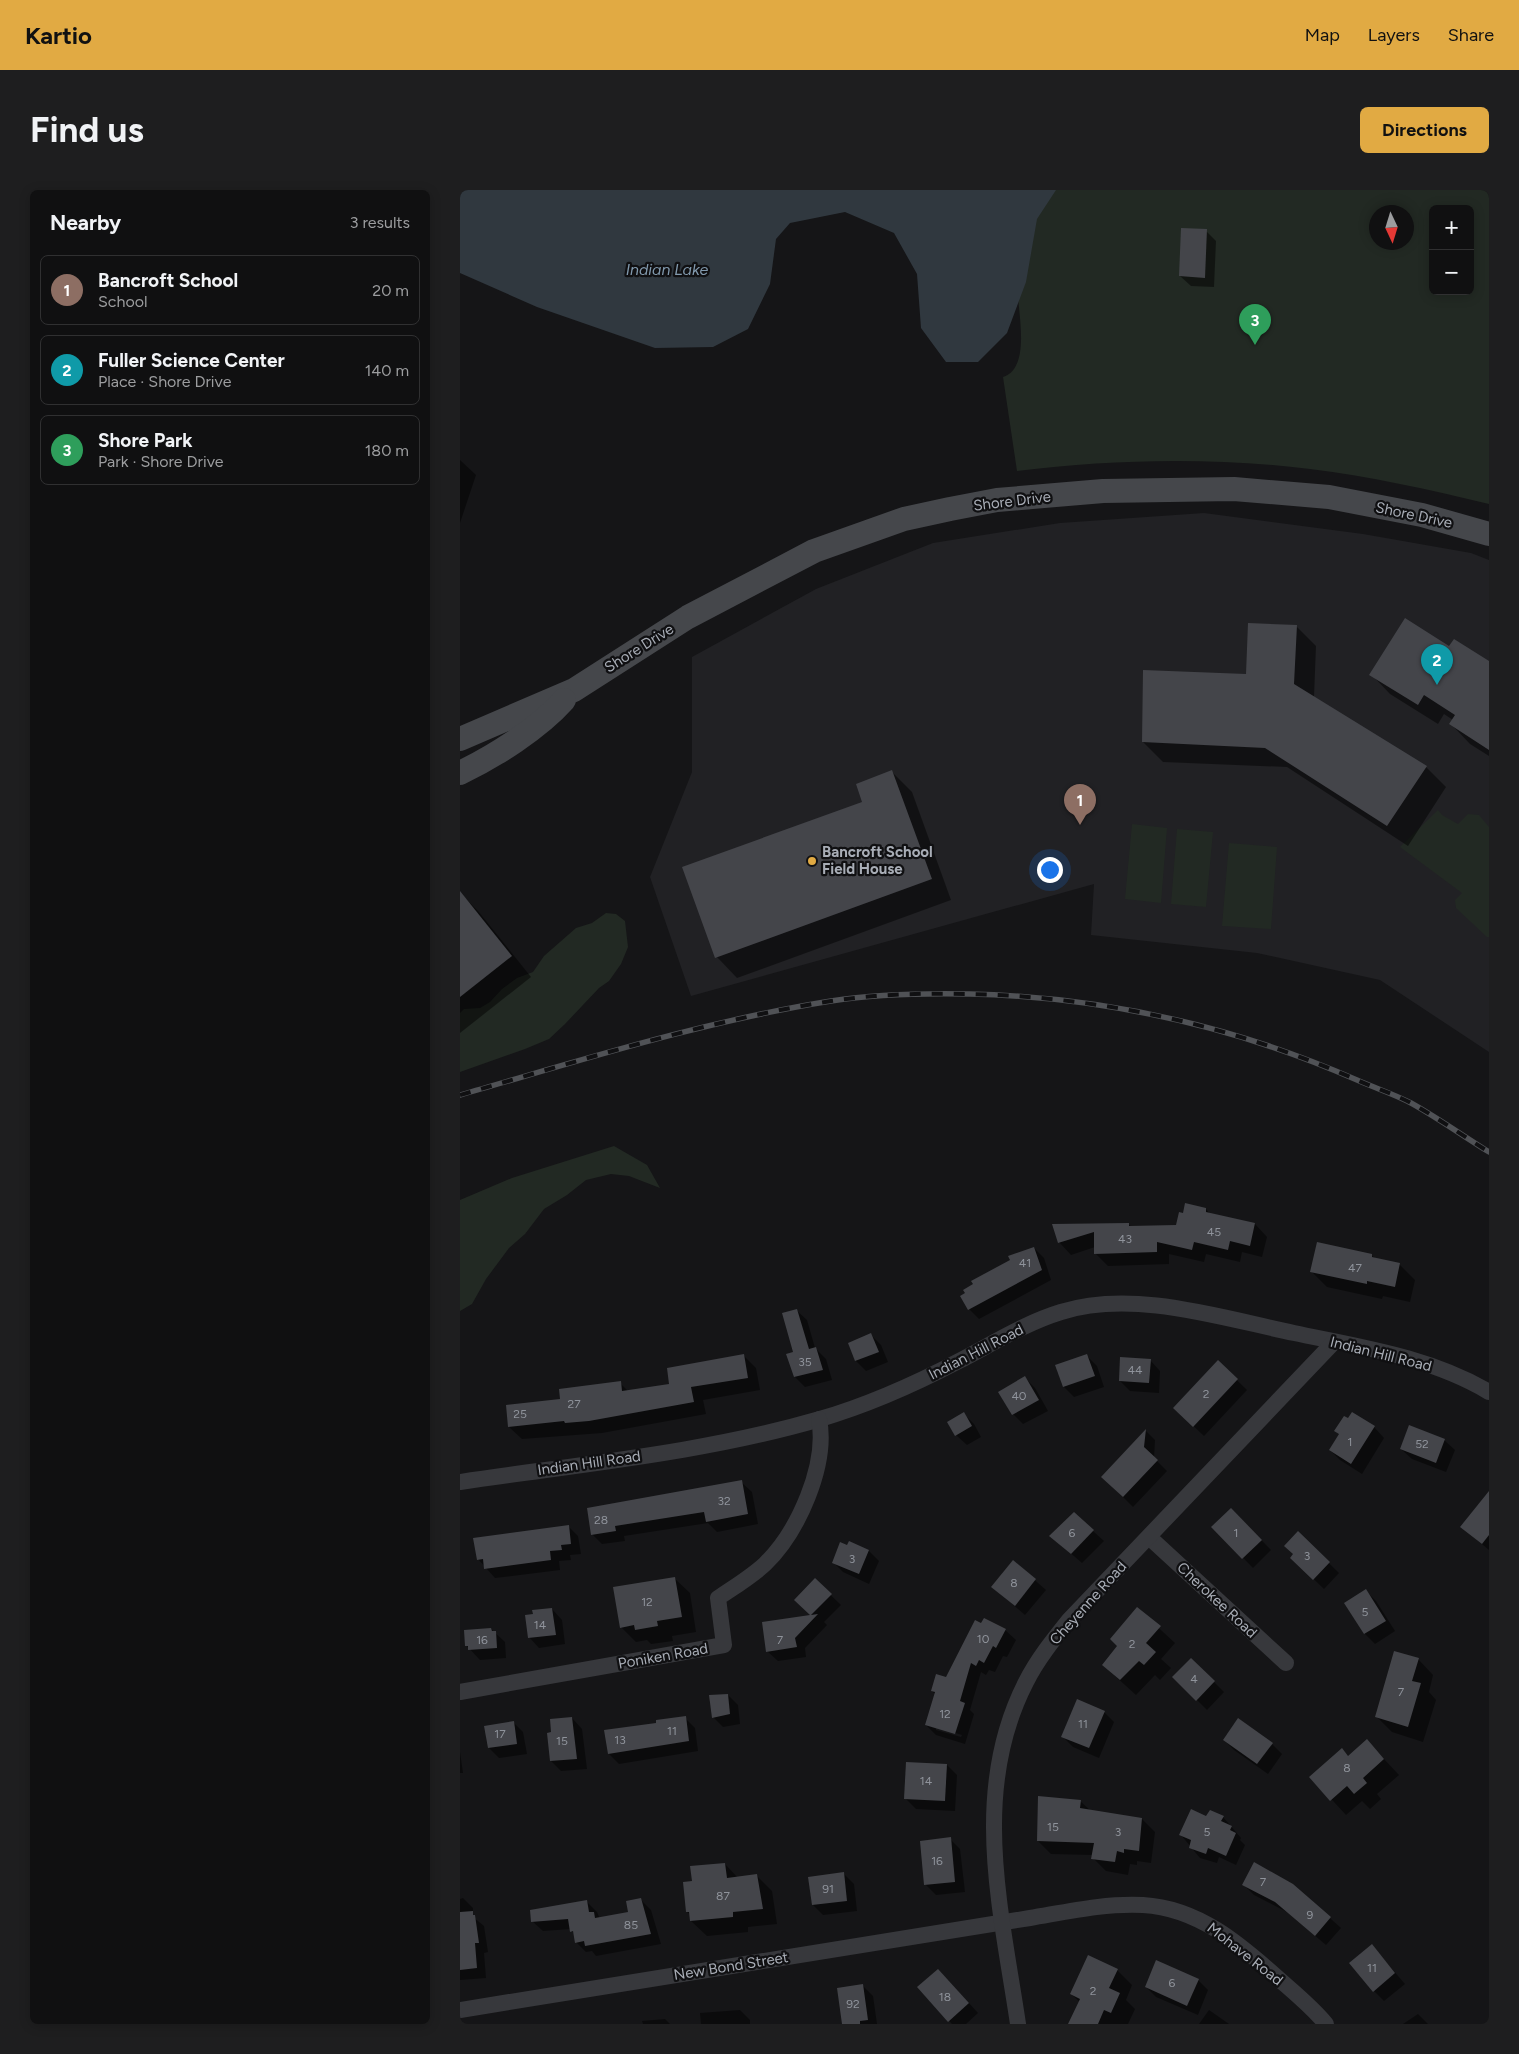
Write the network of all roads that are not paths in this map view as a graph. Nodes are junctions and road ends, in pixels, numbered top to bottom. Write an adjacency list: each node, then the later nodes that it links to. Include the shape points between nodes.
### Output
1 (1489, 534): 2 (main road, Shore Drive, via 1422,515 1329,497 1282,492 1139,489 997,500 904,519 814,551 688,617)
2 (574, 690): 3 (main road, Shore Drive); 4 (main road, Shore Drive, via 546,717)
3 (460, 739)
4 (460, 773)
5 (1334, 1342): 6 (street, Indian Hill Road, via 1403,1356 1444,1370); 7 (street, Indian Hill Road, via 1171,1308 1121,1303 1079,1307 1048,1316 898,1390); 9 (street, Cheyenne Road)
6 (1489, 1392)
7 (819, 1419): 8 (street, Indian Hill Road, via 695,1448); 11 (street, Poniken Road, via 821,1438 814,1476 792,1528 765,1564 718,1598 724,1645)
8 (460, 1482)
9 (1149, 1536): 10 (street, Cherokee Road); 12 (street, Cheyenne Road, via 1069,1620 1044,1652 1013,1712 996,1778 993,1813 993,1849)
10 (1286, 1663)
11 (460, 1692)
12 (1003, 1922): 13 (street, New Bond Street); 14 (street, Cheyenne Road); 15 (street, Mohave Road, via 1126,1905 1181,1912 1214,1928 1245,1950)
13 (460, 2010)
14 (1018, 2024)
15 (1326, 2024)

